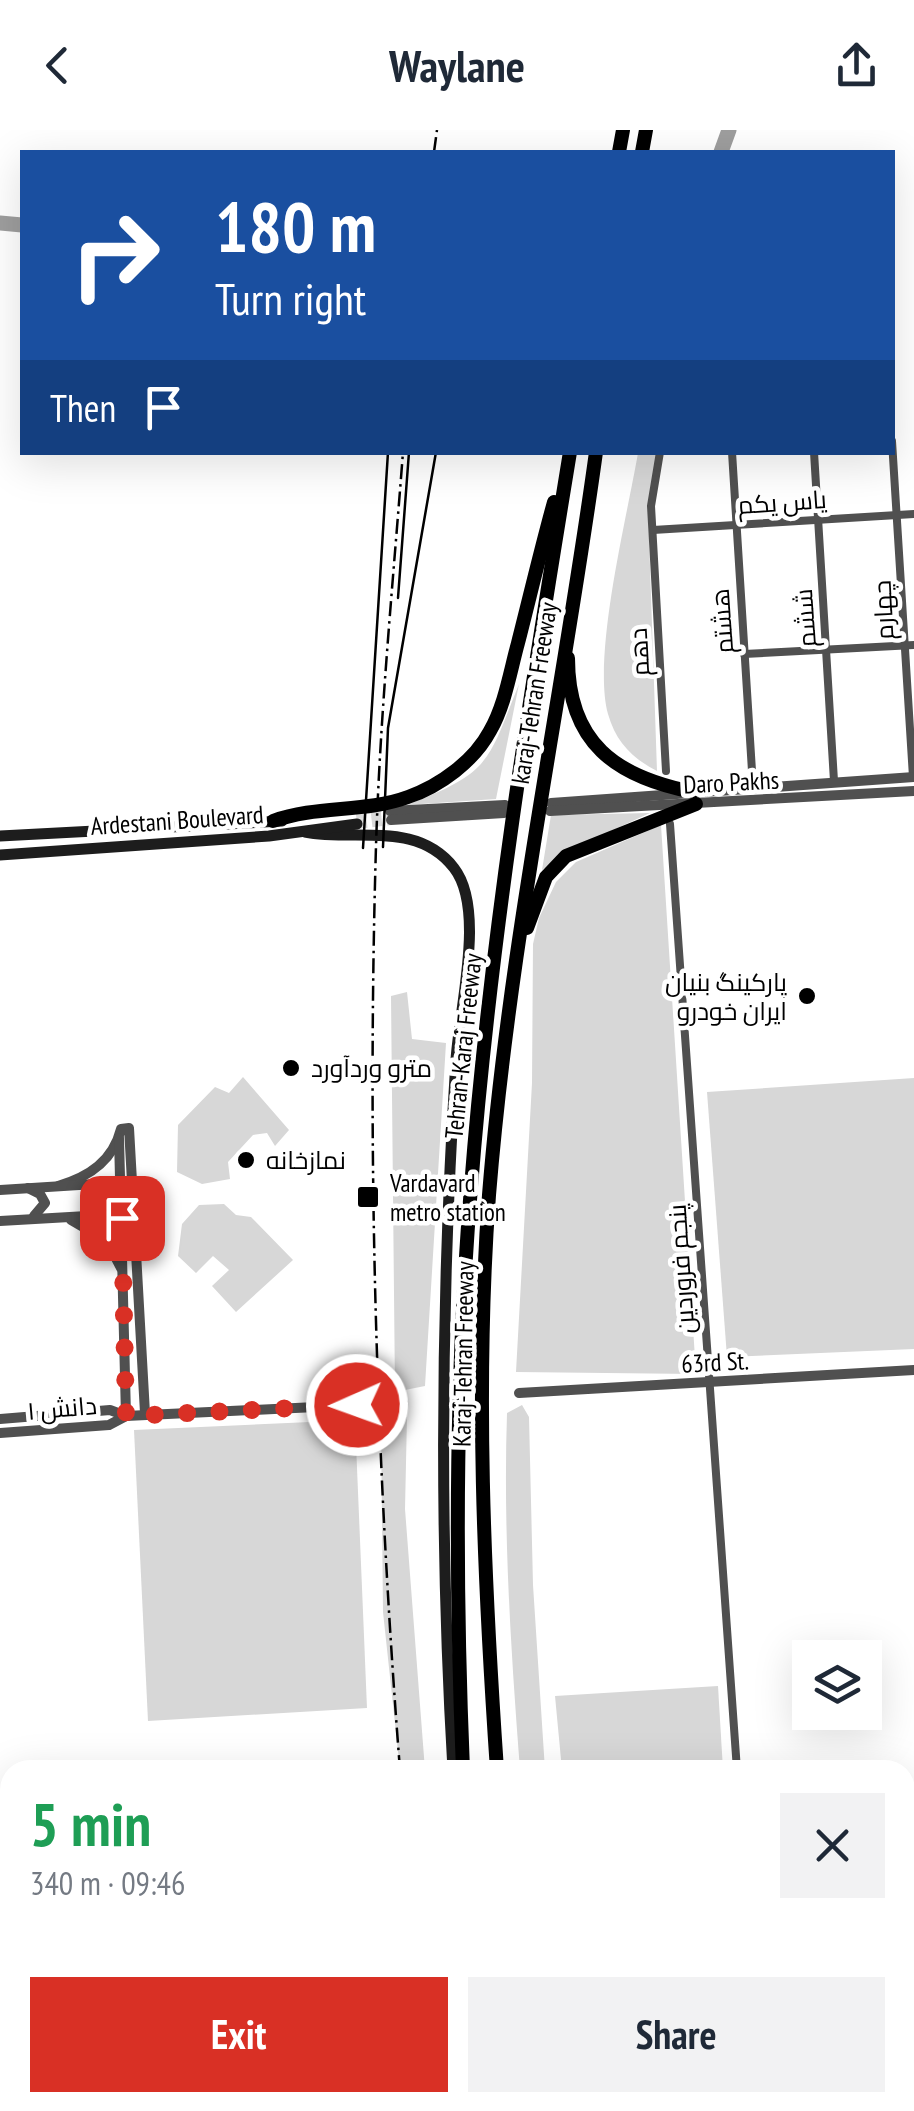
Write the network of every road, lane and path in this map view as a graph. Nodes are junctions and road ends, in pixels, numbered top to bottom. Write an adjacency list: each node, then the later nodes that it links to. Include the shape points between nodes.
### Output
1 (569, 455): 26 (highway, via 507,684 490,731 471,757 410,797 297,812)
2 (570, 455): 52 (highway, Tehran-Karaj Freeway, via 494,957 471,1186 460,1432)
3 (595, 455): 13 (highway, karaj-Tehran Freeway)
4 (660, 455): 12 (street, دهم)
5 (732, 455): 11 (street, هشتم)
6 (814, 455): 10 (street, ششم)
7 (893, 455): 9 (street, چهارم)
8 (914, 514): 9 (street, یاس یکم)
9 (897, 515): 10 (street, یاس یکم); 14 (street, چهارم)
10 (819, 520): 11 (street, یاس یکم); 15 (street, ششم)
11 (737, 526): 12 (street, یاس یکم); 16 (street, هشتم)
12 (652, 530): 17 (street, دهم)
13 (568, 617): 22 (highway, via 571,691 592,740 637,778); 31 (highway, Karaj-Tehran Freeway)
14 (910, 645): 15 (street); 18 (street, چهارم)
15 (828, 650): 16 (street); 19 (street, ششم)
16 (744, 654): 20 (street, هشتم)
17 (666, 771)
18 (914, 777): 19 (street)
19 (834, 781): 20 (street)
20 (753, 787): 22 (street)
21 (914, 791): 22 (street, Daro Pakhs)
22 (694, 798): 23 (street, Daro Pakhs); 31 (highway, via 556,864 534,904)
23 (550, 807)
24 (505, 809): 25 (street)
25 (390, 816)
26 (273, 822): 28 (main road, Ardestani Boulevard, via 356,819); 29 (main road, Ardestani Boulevard)
27 (670, 824): 44 (street, پنجم فروردین)
28 (306, 832): 30 (main road, Ardestani Boulevard); 51 (main road, via 413,839 446,860 467,891 442,1356)
29 (0, 836)
30 (0, 855)
31 (512, 977): 53 (highway, Karaj-Tehran Freeway, via 489,1196 484,1340)
32 (119, 1138): 33 (street, via 106,1160); 36 (street); 37 (street, via 129,1128)
33 (58, 1186): 34 (street); 36 (street)
34 (28, 1188): 35 (street); 40 (street, via 45,1204)
35 (0, 1190)
36 (120, 1190): 37 (street); 38 (street)
37 (135, 1198): 38 (street); 47 (street)
38 (122, 1208): 39 (street); 42 (street)
39 (60, 1216): 40 (street); 42 (street, via 107,1241)
40 (28, 1218): 41 (street)
41 (0, 1220)
42 (123, 1272): 48 (street)
43 (914, 1370): 44 (street, 63rd St.)
44 (710, 1383): 45 (street, 63rd St.); 54 (street, پنجم فروردین)
45 (519, 1393)
46 (357, 1405): 47 (street, دانش ۱)
47 (145, 1414): 48 (street, دانش ۱)
48 (126, 1416): 49 (street, دانش ۱, via 110,1410); 50 (street, دانش ۱, via 109,1425)
49 (0, 1419)
50 (0, 1433)
51 (452, 1760)
52 (463, 1760)
53 (497, 1760)
54 (736, 1760)

